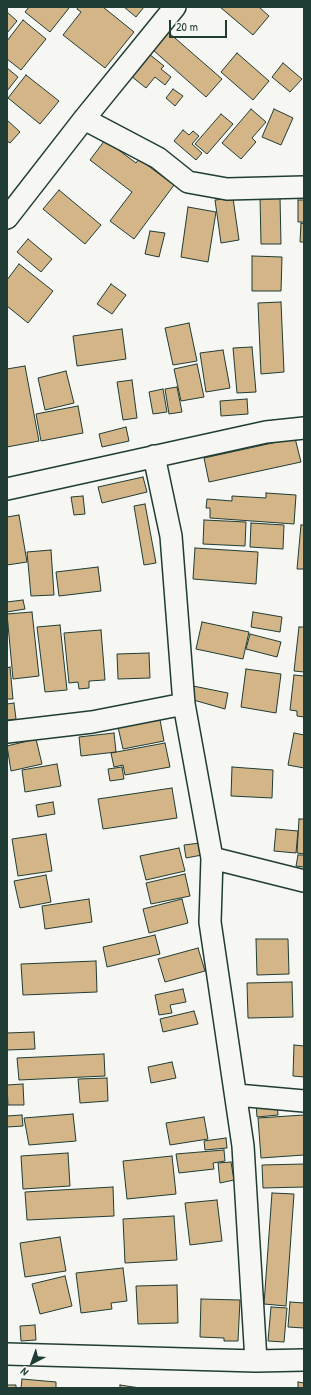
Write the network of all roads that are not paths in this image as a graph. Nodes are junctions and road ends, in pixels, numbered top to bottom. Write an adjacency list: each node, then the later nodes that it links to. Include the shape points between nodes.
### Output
1 (174, 7): 2 (street)
2 (84, 119): 3 (street, via 158,158 188,182 227,190); 4 (street)
3 (304, 187)
4 (7, 218)
5 (304, 428): 6 (street, via 266,432)
6 (154, 456): 7 (street); 8 (street, via 171,536)
7 (7, 489)
8 (184, 704): 9 (street, via 92,722); 10 (street)
9 (7, 732)
10 (212, 858): 11 (street); 12 (street, via 210,922)
11 (304, 881)
12 (236, 1095): 13 (street); 16 (street, via 243,1146)
13 (304, 1101)
14 (7, 1354): 16 (street)
15 (304, 1360): 16 (street)
16 (256, 1361)

